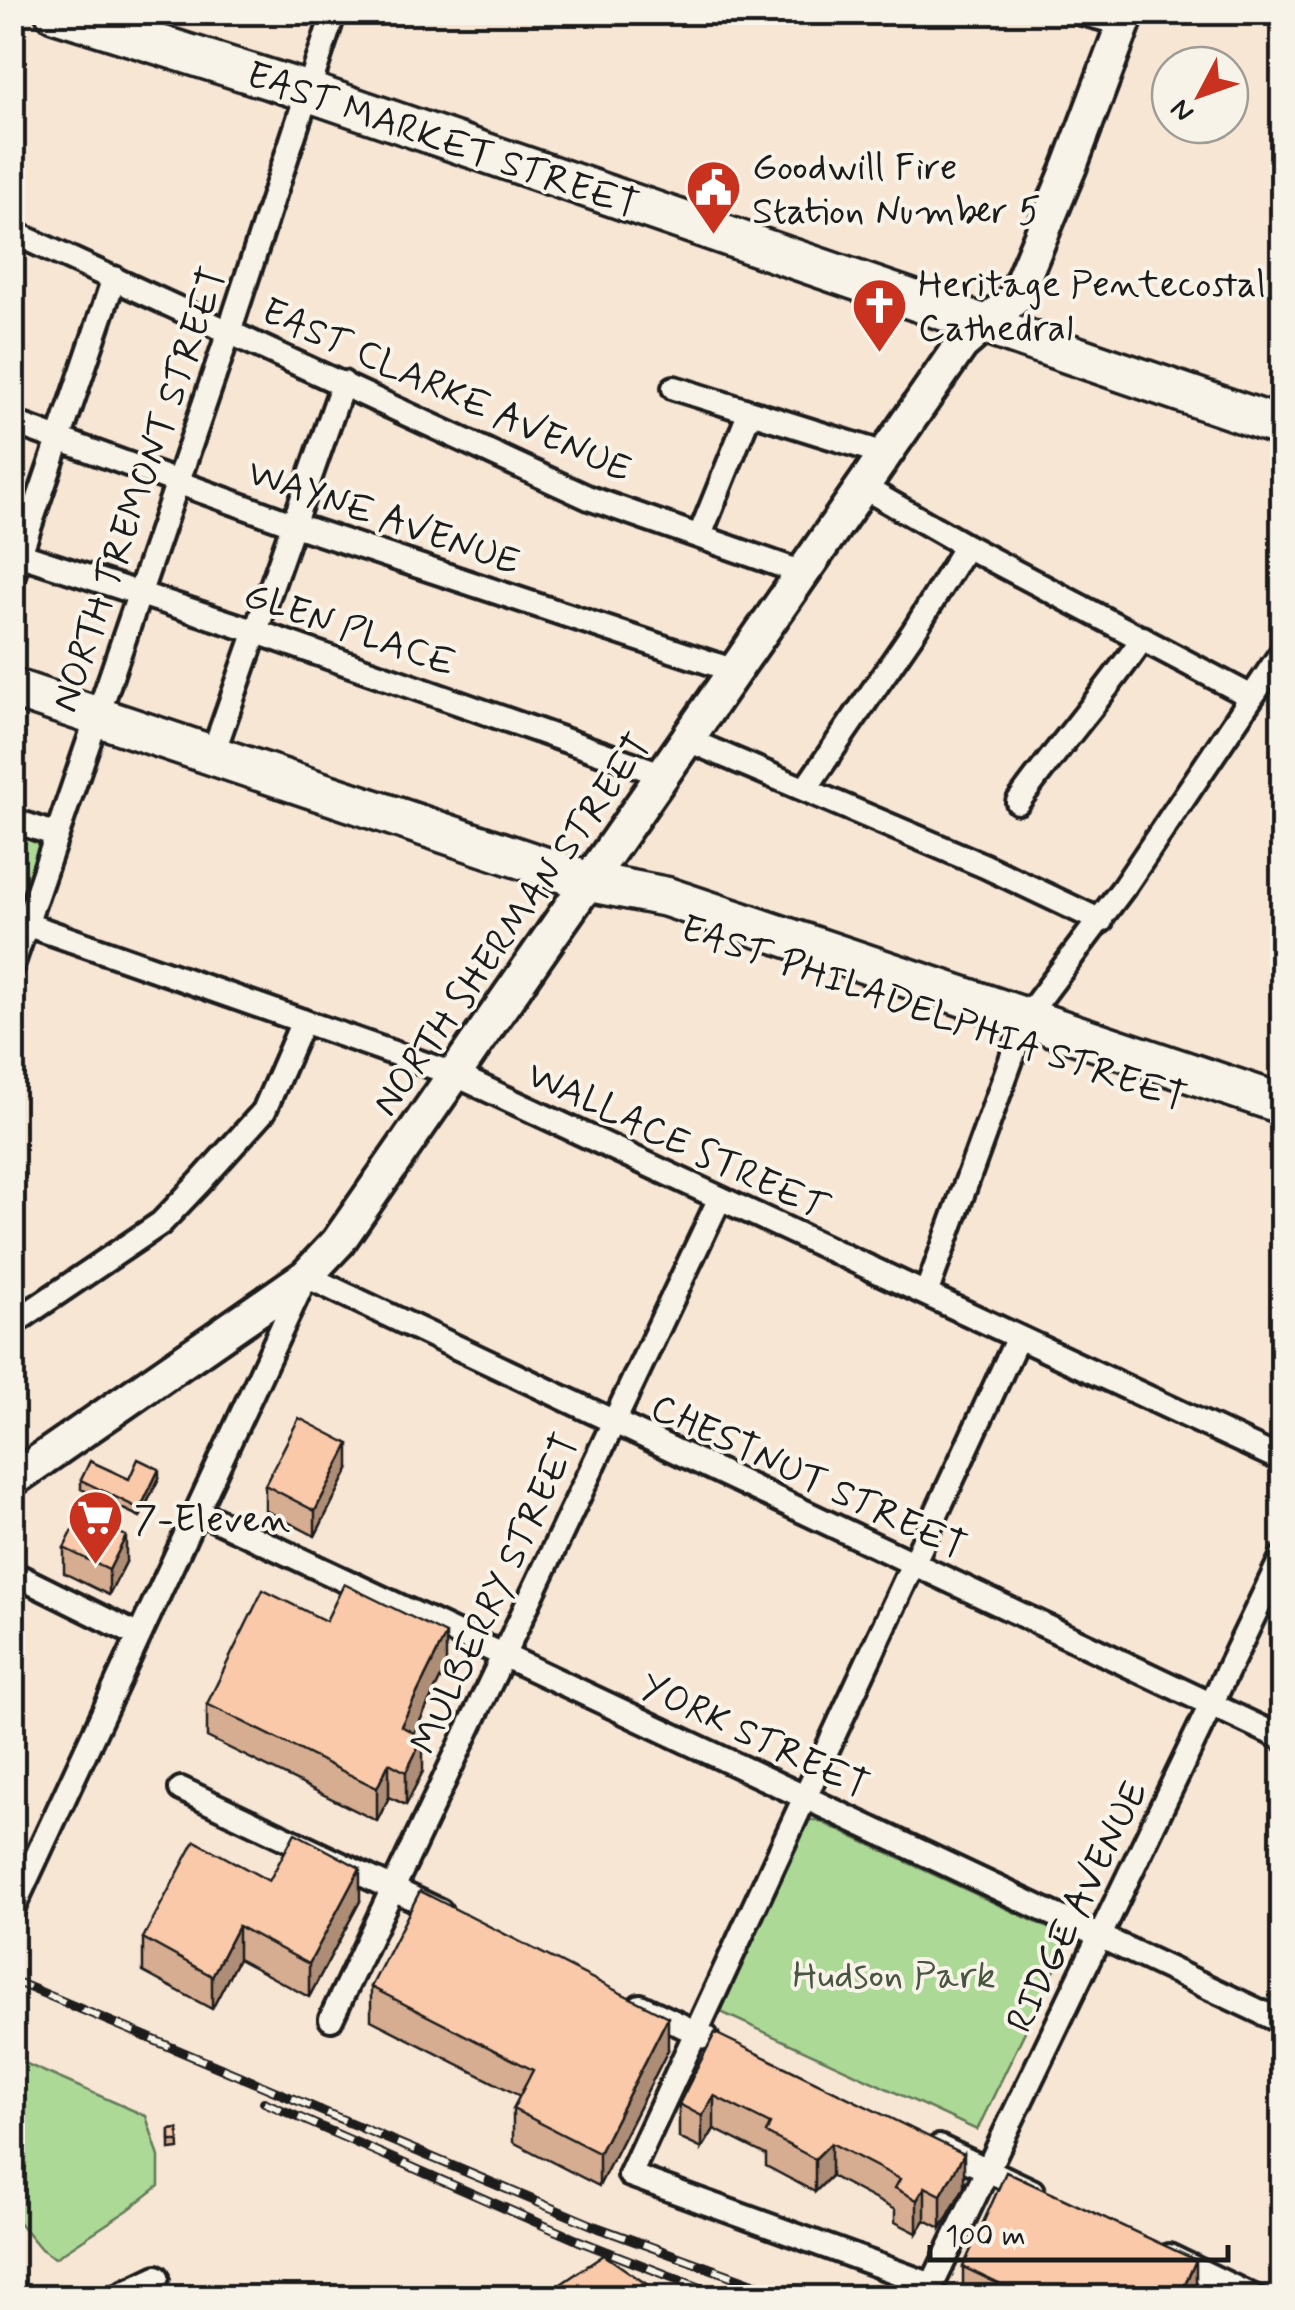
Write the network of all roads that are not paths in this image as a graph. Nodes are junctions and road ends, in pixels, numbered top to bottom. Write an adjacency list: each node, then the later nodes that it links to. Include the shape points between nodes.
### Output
1 (55, 12): 5 (main road, EAST MARKET STREET)
2 (334, 12): 5 (street, NORTH TREMONT STREET)
3 (1078, 12): 4 (street)
4 (1126, 18): 8 (main road, NORTH SHERMAN STREET, via 1015,298)
5 (306, 91): 8 (main road, EAST MARKET STREET); 9 (street, NORTH TREMONT STREET)
6 (12, 232): 7 (street, EAST CLARKE AVENUE)
7 (114, 278): 9 (street, EAST CLARKE AVENUE); 15 (street)
8 (984, 324): 14 (main road, EAST MARKET STREET); 16 (main road, NORTH SHERMAN STREET, via 961,344)
9 (230, 329): 10 (street, EAST CLARKE AVENUE); 17 (street, NORTH TREMONT STREET)
10 (343, 382): 19 (street); 20 (street, EAST CLARKE AVENUE, via 589,498)
11 (674, 388): 12 (street)
12 (750, 414): 16 (street); 20 (street)
13 (12, 422): 15 (street, WAYNE AVENUE)
14 (1282, 427)
15 (62, 439): 17 (street, WAYNE AVENUE); 22 (street)
16 (885, 454): 18 (main road, NORTH SHERMAN STREET)
17 (177, 482): 19 (street, WAYNE AVENUE); 25 (street, NORTH TREMONT STREET)
18 (863, 487): 21 (street); 23 (main road, NORTH SHERMAN STREET)
19 (296, 525): 26 (street); 29 (street, WAYNE AVENUE)
20 (700, 535): 23 (street, EAST CLARKE AVENUE)
21 (966, 546): 27 (street); 36 (street)
22 (17, 553): 24 (street); 25 (street, GLEN PLACE)
23 (803, 573): 29 (main road, NORTH SHERMAN STREET)
24 (12, 578)
25 (140, 594): 26 (street, GLEN PLACE); 32 (street, NORTH TREMONT STREET)
26 (254, 631): 34 (street); 35 (street, GLEN PLACE)
27 (1143, 638): 31 (street); 37 (street)
28 (1282, 652): 31 (street)
29 (735, 671): 33 (main road, NORTH SHERMAN STREET)
30 (12, 688): 32 (main road, EAST PHILADELPHIA STREET)
31 (1250, 696): 41 (street)
32 (97, 717): 34 (main road, EAST PHILADELPHIA STREET); 39 (street, NORTH TREMONT STREET)
33 (688, 740): 35 (main road, NORTH SHERMAN STREET); 36 (street)
34 (212, 756): 40 (main road, EAST PHILADELPHIA STREET)
35 (664, 775): 40 (main road, NORTH SHERMAN STREET)
36 (806, 788): 41 (street)
37 (1018, 802)
38 (12, 820): 39 (street)
39 (57, 835): 42 (street, NORTH TREMONT STREET)
40 (590, 882): 45 (main road, EAST PHILADELPHIA STREET, via 658,918); 46 (main road, NORTH SHERMAN STREET)
41 (1100, 920): 45 (street)
42 (26, 924): 43 (street, NORTH TREMONT STREET); 44 (street, WALLACE STREET)
43 (12, 966)
44 (304, 1022): 46 (street, WALLACE STREET); 52 (street, via 264,1112 161,1223)
45 (1022, 1028): 47 (main road, EAST PHILADELPHIA STREET); 48 (main road, EAST PHILADELPHIA STREET); 51 (street)
46 (456, 1075): 49 (street, WALLACE STREET); 50 (main road, NORTH SHERMAN STREET, via 338,1242)
47 (1282, 1104)
48 (1282, 1130)
49 (720, 1198): 51 (street, WALLACE STREET); 54 (street, MULBERRY STREET)
50 (306, 1276): 54 (street, CHESTNUT STREET); 56 (main road, NORTH SHERMAN STREET); 57 (street)
51 (926, 1294): 53 (street, WALLACE STREET)
52 (12, 1324)
53 (1018, 1337): 55 (street, WALLACE STREET); 59 (street)
54 (614, 1422): 59 (street, CHESTNUT STREET); 62 (street, MULBERRY STREET)
55 (1282, 1460)
56 (12, 1480)
57 (197, 1511): 61 (street); 62 (street, YORK STREET)
58 (1282, 1557): 63 (street, RIDGE AVENUE)
59 (913, 1564): 63 (street, CHESTNUT STREET); 66 (street)
60 (12, 1573): 61 (street)
61 (139, 1636): 68 (street)
62 (503, 1655): 66 (street, YORK STREET); 67 (street, MULBERRY STREET)
63 (1212, 1704): 64 (street, CHESTNUT STREET); 70 (street, RIDGE AVENUE)
64 (1282, 1738)
65 (181, 1790): 67 (street)
66 (805, 1797): 70 (street, YORK STREET); 74 (street)
67 (392, 1889): 69 (street); 72 (street, MULBERRY STREET)
68 (12, 1910)
69 (464, 1923)
70 (1100, 1936): 73 (street, YORK STREET); 77 (street, RIDGE AVENUE)
71 (624, 1999): 74 (street)
72 (331, 2019)
73 (1282, 2022)
74 (696, 2032): 75 (street); 77 (street, RIDGE AVENUE, via 630,2175 932,2285)
75 (730, 2048)
76 (919, 2138): 77 (street)
77 (988, 2170): 78 (street)
78 (1059, 2204)
79 (1149, 2247): 82 (street)
80 (157, 2277): 81 (street)
81 (113, 2298)
82 (1256, 2298)

